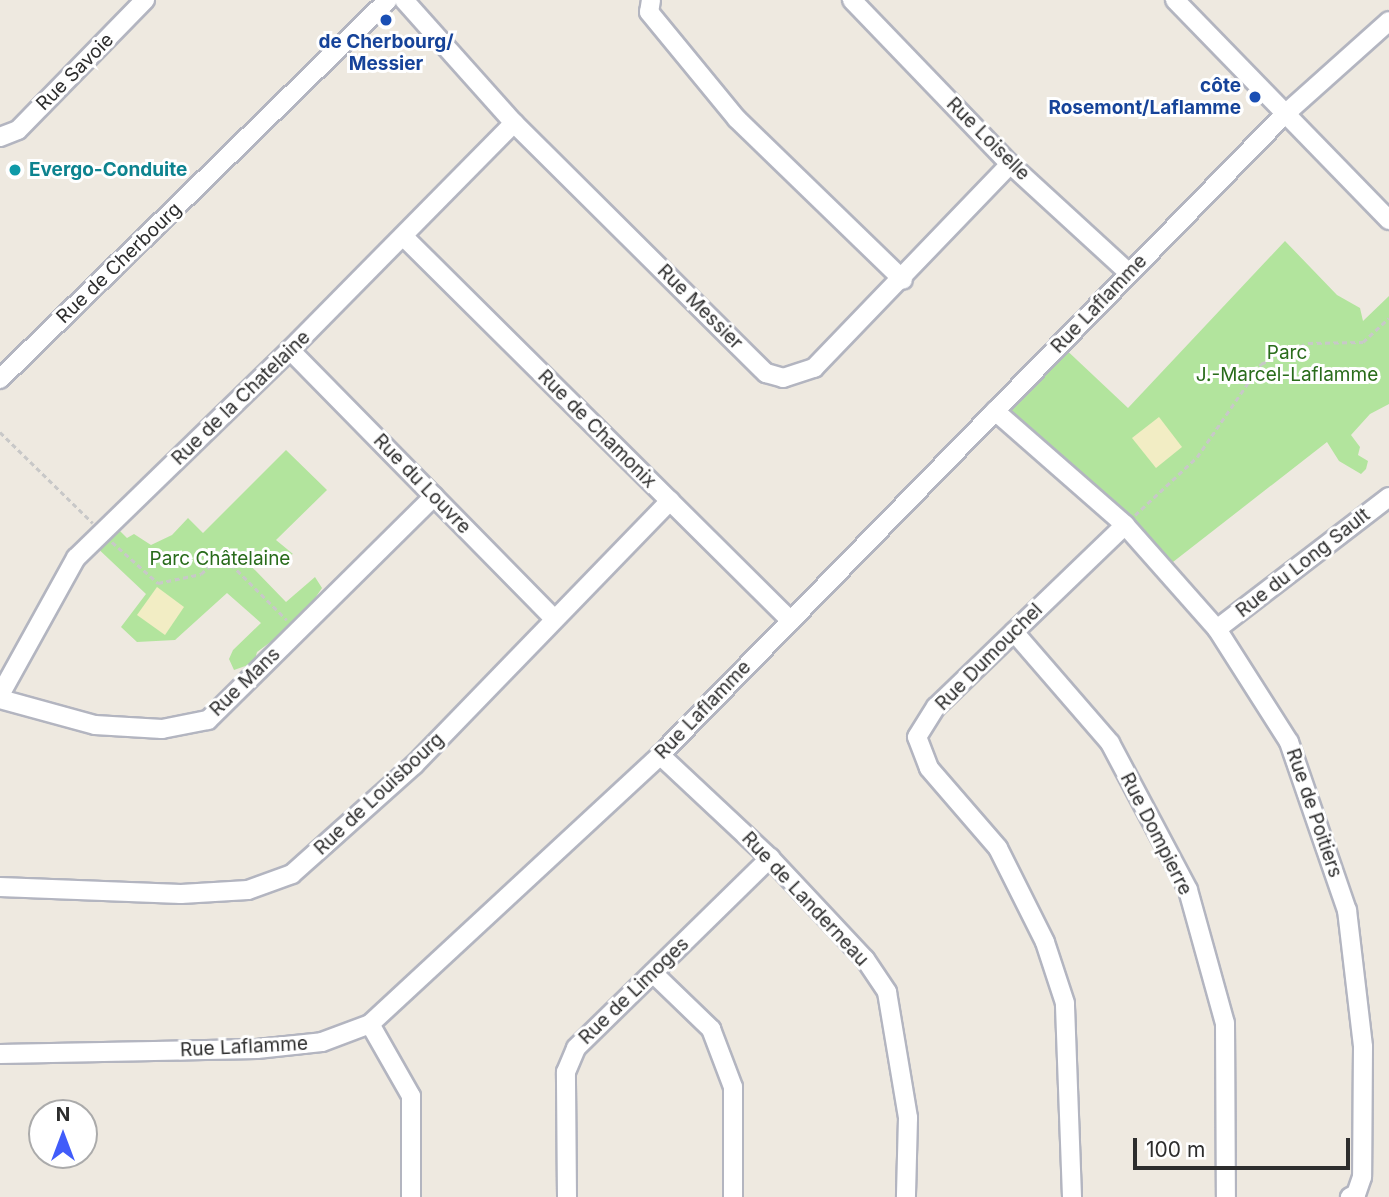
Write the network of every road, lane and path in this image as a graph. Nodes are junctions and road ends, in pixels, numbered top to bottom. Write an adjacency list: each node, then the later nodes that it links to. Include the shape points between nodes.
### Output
1 (145, 0): 10 (street, Rue Savoie, via 18,130)
2 (388, 0): 18 (street, Rue de Cherbourg)
3 (404, 0): 9 (street, Rue Messier)
4 (651, 0): 15 (street, via 649,12 737,119)
5 (852, 0): 11 (street, Rue Loiselle)
6 (1175, 0): 8 (street)
7 (1389, 21): 8 (street, Rue Laflamme)
8 (1284, 115): 12 (street); 14 (street, Rue Laflamme)
9 (514, 123): 13 (street, Rue de la Chatelaine); 15 (street, Rue Messier, via 766,373 783,378 814,368)
10 (0, 137)
11 (1010, 164): 14 (street, Rue Loiselle); 15 (street, Rue Messier)
12 (1389, 220)
13 (404, 237): 17 (street, Rue de la Chatelaine); 23 (street, Rue de Chamonix)
14 (1129, 273): 19 (street, Rue Laflamme)
15 (903, 280)
16 (1389, 318): 24 (path, via 1363,342 1308,343 1261,364 1197,457)
17 (290, 350): 21 (street, Rue du Louvre); 25 (street, Rue de la Chatelaine)
18 (0, 379)
19 (995, 411): 24 (street, Rue de Poitiers); 27 (street, Rue Laflamme)
20 (0, 432): 25 (path)
21 (434, 496): 26 (street, Rue du Louvre); 29 (street, Rue Mans)
22 (1389, 497): 28 (street, Rue du Long Sault)
23 (670, 501): 26 (street, Rue de Louisbourg); 27 (street, Rue de Chamonix)
24 (1125, 524): 28 (street, Rue de Poitiers); 30 (street, Rue Dumouchel)
25 (103, 532): 29 (path, via 158,583 201,574 216,560 231,564); 31 (street, Rue de la Chatelaine, via 76,558)
26 (553, 618): 34 (street, Rue de Louisbourg, via 414,765 292,874 248,890 181,894)
27 (791, 621): 32 (street, Rue Laflamme)
28 (1217, 629): 44 (street, Rue de Poitiers, via 1289,742 1347,910 1363,1048 1362,1177 1356,1194)
29 (298, 631): 31 (street, Rue Mans, via 208,720 162,729 95,725)
30 (1014, 632): 42 (street, Rue Dumouchel, via 936,707 917,737 929,768 998,848 1045,942 1065,1003); 43 (street, Rue Dompierre, via 1110,743 1188,890 1225,1023)
31 (0, 697)
32 (660, 755): 33 (street, Rue de Landerneau); 36 (street, Rue Laflamme)
33 (770, 858): 35 (street, Rue de Limoges); 41 (street, Rue de Landerneau, via 864,959 887,992 908,1118)
34 (0, 887)
35 (653, 973): 39 (street, Rue de Limoges, via 576,1048 566,1072); 40 (street, via 711,1029 733,1087)
36 (370, 1024): 37 (street, Rue Laflamme, via 322,1042 257,1049); 38 (street, via 411,1096)
37 (0, 1054)
38 (411, 1197)
39 (567, 1197)
40 (733, 1197)
41 (906, 1197)
42 (1072, 1197)
43 (1226, 1197)
44 (1350, 1197)

